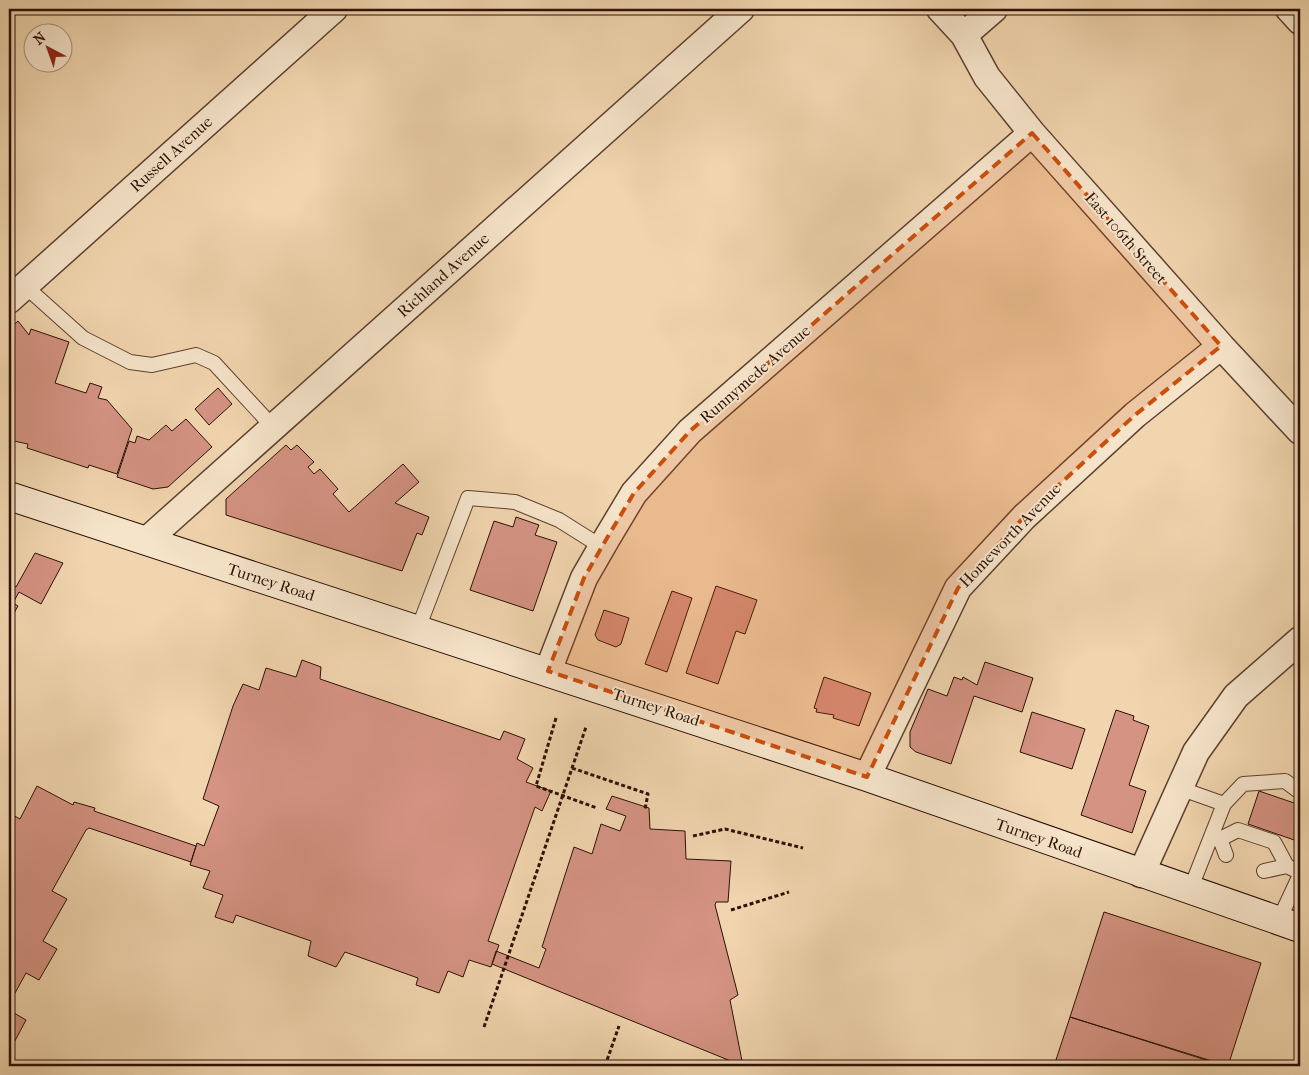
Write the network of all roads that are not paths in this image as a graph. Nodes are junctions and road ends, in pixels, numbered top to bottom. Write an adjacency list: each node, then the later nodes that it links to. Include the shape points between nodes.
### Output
1 (334, 9): 9 (street, Russell Avenue)
2 (741, 9): 11 (street, Richland Avenue)
3 (940, 9): 7 (street, East 106th Street)
4 (994, 9): 7 (street)
5 (1289, 9): 6 (street)
6 (1300, 21)
7 (964, 35): 8 (street, East 106th Street, via 987,77)
8 (1032, 132): 10 (street, East 106th Street); 15 (street, Runnymede Avenue, via 690,431 634,493)
9 (17, 293): 11 (lane, via 83,338 130,362 152,365 196,355 214,363)
10 (1221, 346): 12 (street, East 106th Street); 19 (street, Homeworth Avenue, via 1135,415 1024,517 958,588)
11 (273, 427): 14 (street, Richland Avenue)
12 (1300, 431)
13 (11, 503): 14 (main road, Turney Road)
14 (146, 541): 16 (main road, Turney Road)
15 (602, 546): 16 (lane, via 559,520 515,502 468,498); 18 (street, Runnymede Avenue, via 584,578)
16 (418, 629): 18 (main road, Turney Road)
17 (1300, 640): 20 (street, via 1236,696 1196,752)
18 (548, 671): 19 (main road, Turney Road)
19 (867, 777): 28 (main road, Turney Road)
20 (1180, 788): 22 (lane); 28 (street)
21 (1300, 792): 22 (lane, via 1285,781 1244,784)
22 (1224, 804): 23 (lane)
23 (1216, 837): 24 (lane); 25 (lane, via 1238,830 1274,842); 29 (lane)
24 (1226, 854)
25 (1287, 866): 26 (lane); 27 (lane)
26 (1264, 871)
27 (1300, 873): 30 (lane)
28 (1141, 874): 29 (main road, Turney Road)
29 (1190, 890): 30 (main road, Turney Road)
30 (1290, 924)

